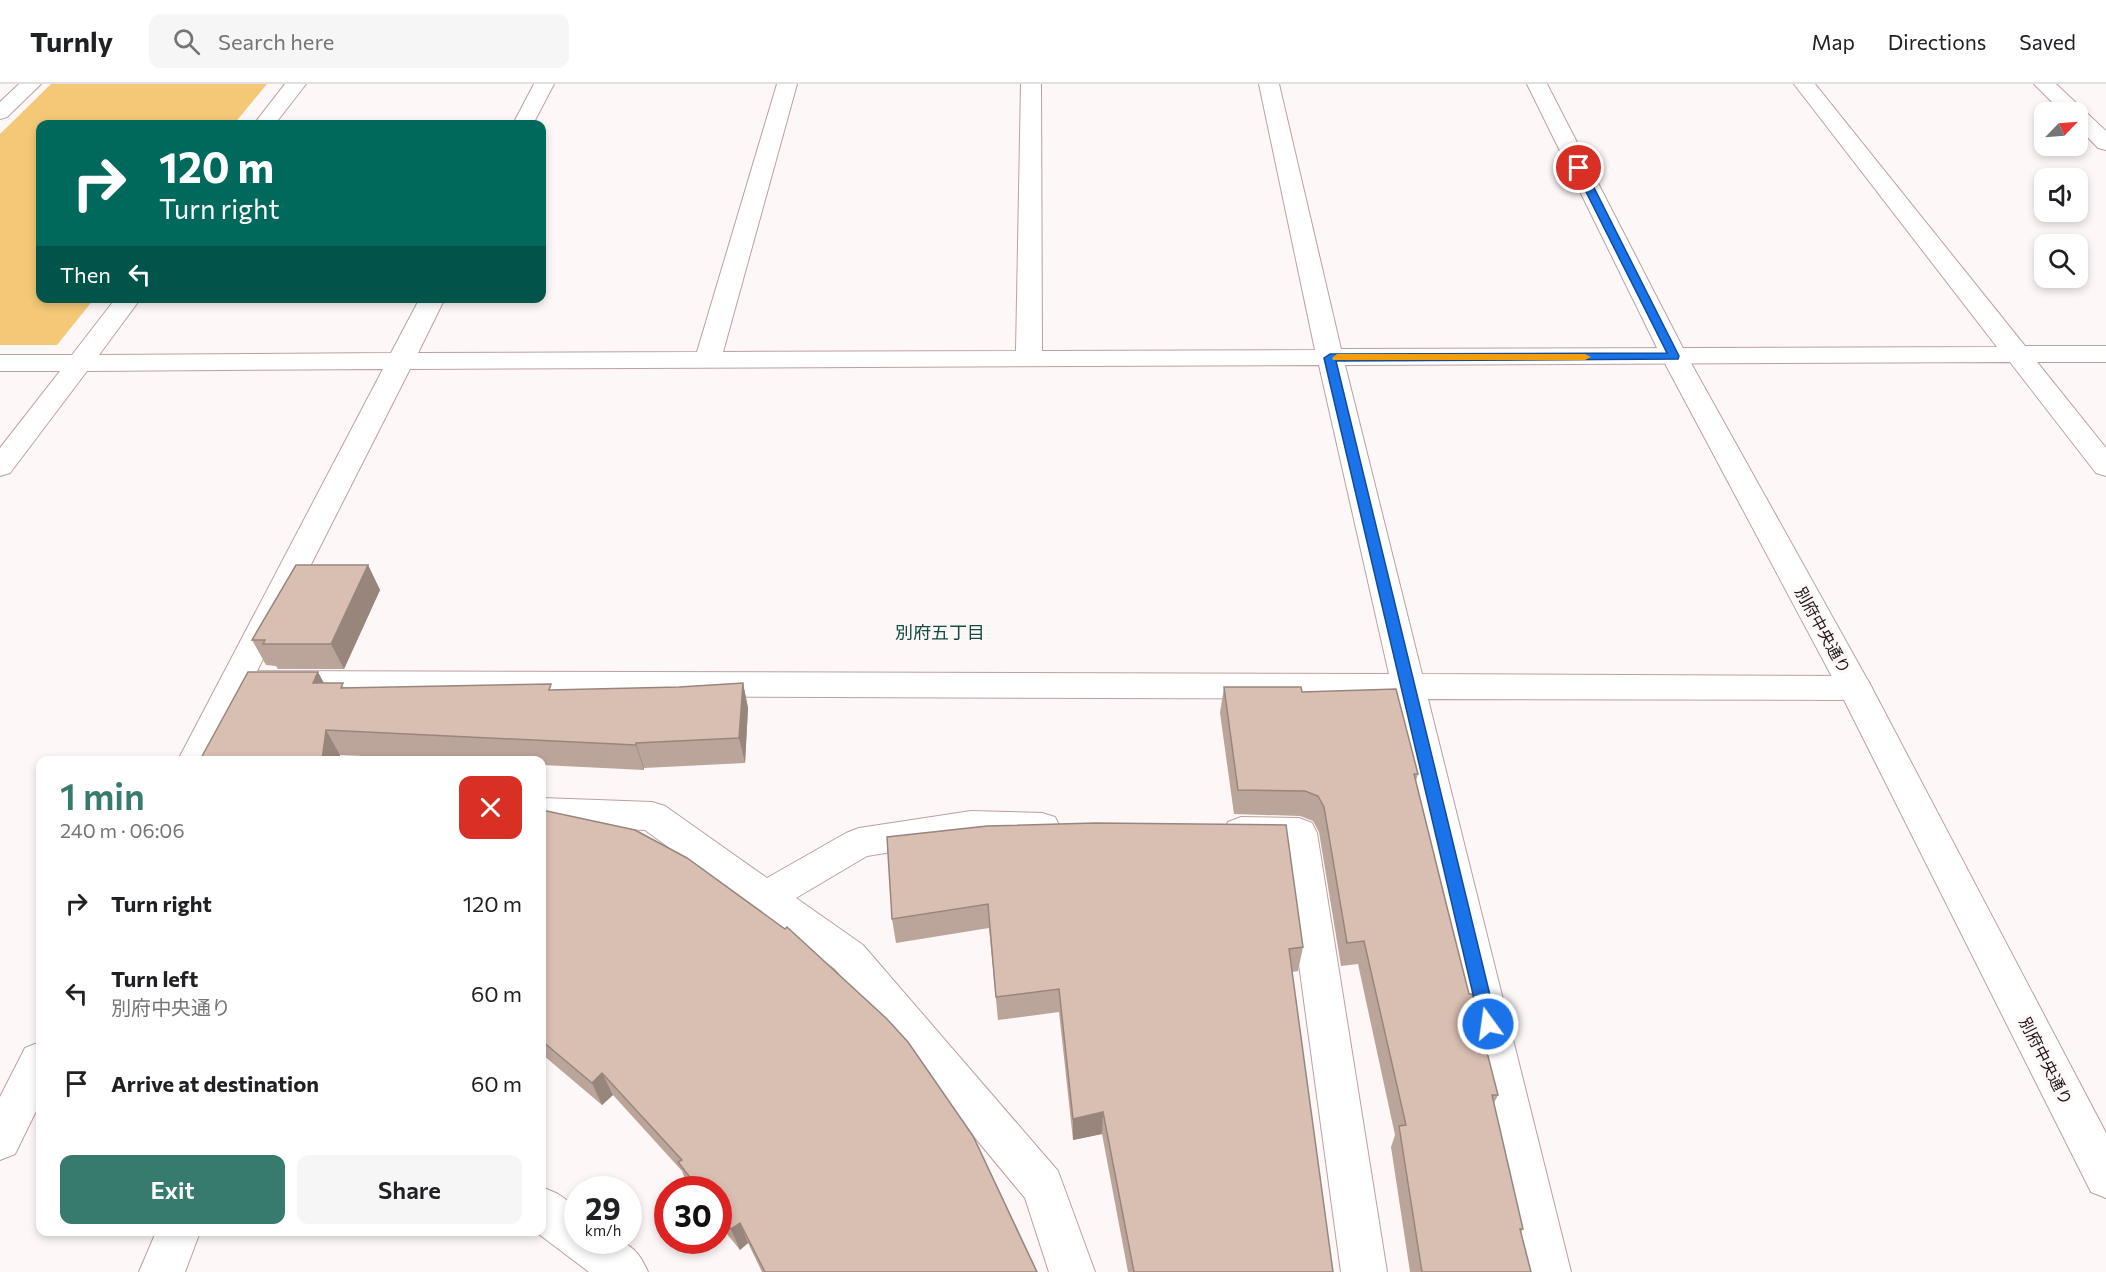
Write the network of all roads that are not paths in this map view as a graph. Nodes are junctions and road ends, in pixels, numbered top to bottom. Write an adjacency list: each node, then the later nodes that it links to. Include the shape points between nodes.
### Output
1 (31, 84): 11 (street)
2 (296, 84): 12 (street)
3 (544, 84): 13 (street)
4 (787, 84): 23 (street)
5 (1031, 84): 22 (street)
6 (1269, 84): 21 (street)
7 (1537, 84): 20 (street, 別府中央通り)
8 (1804, 84): 18 (street)
9 (2044, 84): 10 (street)
10 (2063, 102)
11 (0, 113)
12 (267, 120)
13 (525, 120)
14 (2088, 126): 15 (street)
15 (2106, 143)
16 (125, 303): 26 (street)
17 (430, 303): 24 (street)
18 (2017, 354): 19 (street); 20 (street); 28 (street)
19 (2106, 354)
20 (1674, 356): 21 (street); 31 (street, 別府中央通り)
21 (1330, 358): 22 (street); 30 (street)
22 (1029, 359): 23 (street)
23 (708, 360): 24 (street)
24 (401, 361): 26 (street); 29 (street)
25 (0, 363): 26 (street)
26 (79, 363): 27 (street)
27 (0, 467)
28 (2106, 467)
29 (235, 683): 30 (street); 32 (street)
30 (1407, 687): 31 (street); 48 (street)
31 (1855, 688): 39 (street, 別府中央通り)
32 (197, 756)
33 (546, 812): 36 (street, via 652,816)
34 (1076, 828): 36 (street, via 971,825 859,843)
35 (1205, 831): 47 (street, via 1299,833)
36 (766, 897): 46 (street, via 849,957 1043,1186)
37 (36, 1069): 38 (street)
38 (0, 1140)
39 (2106, 1177)
40 (546, 1212): 41 (street)
41 (564, 1226)
42 (176, 1236): 44 (street)
43 (602, 1254): 45 (street)
44 (162, 1272)
45 (625, 1272)
46 (1072, 1272)
47 (1364, 1272)
48 (1548, 1272)

